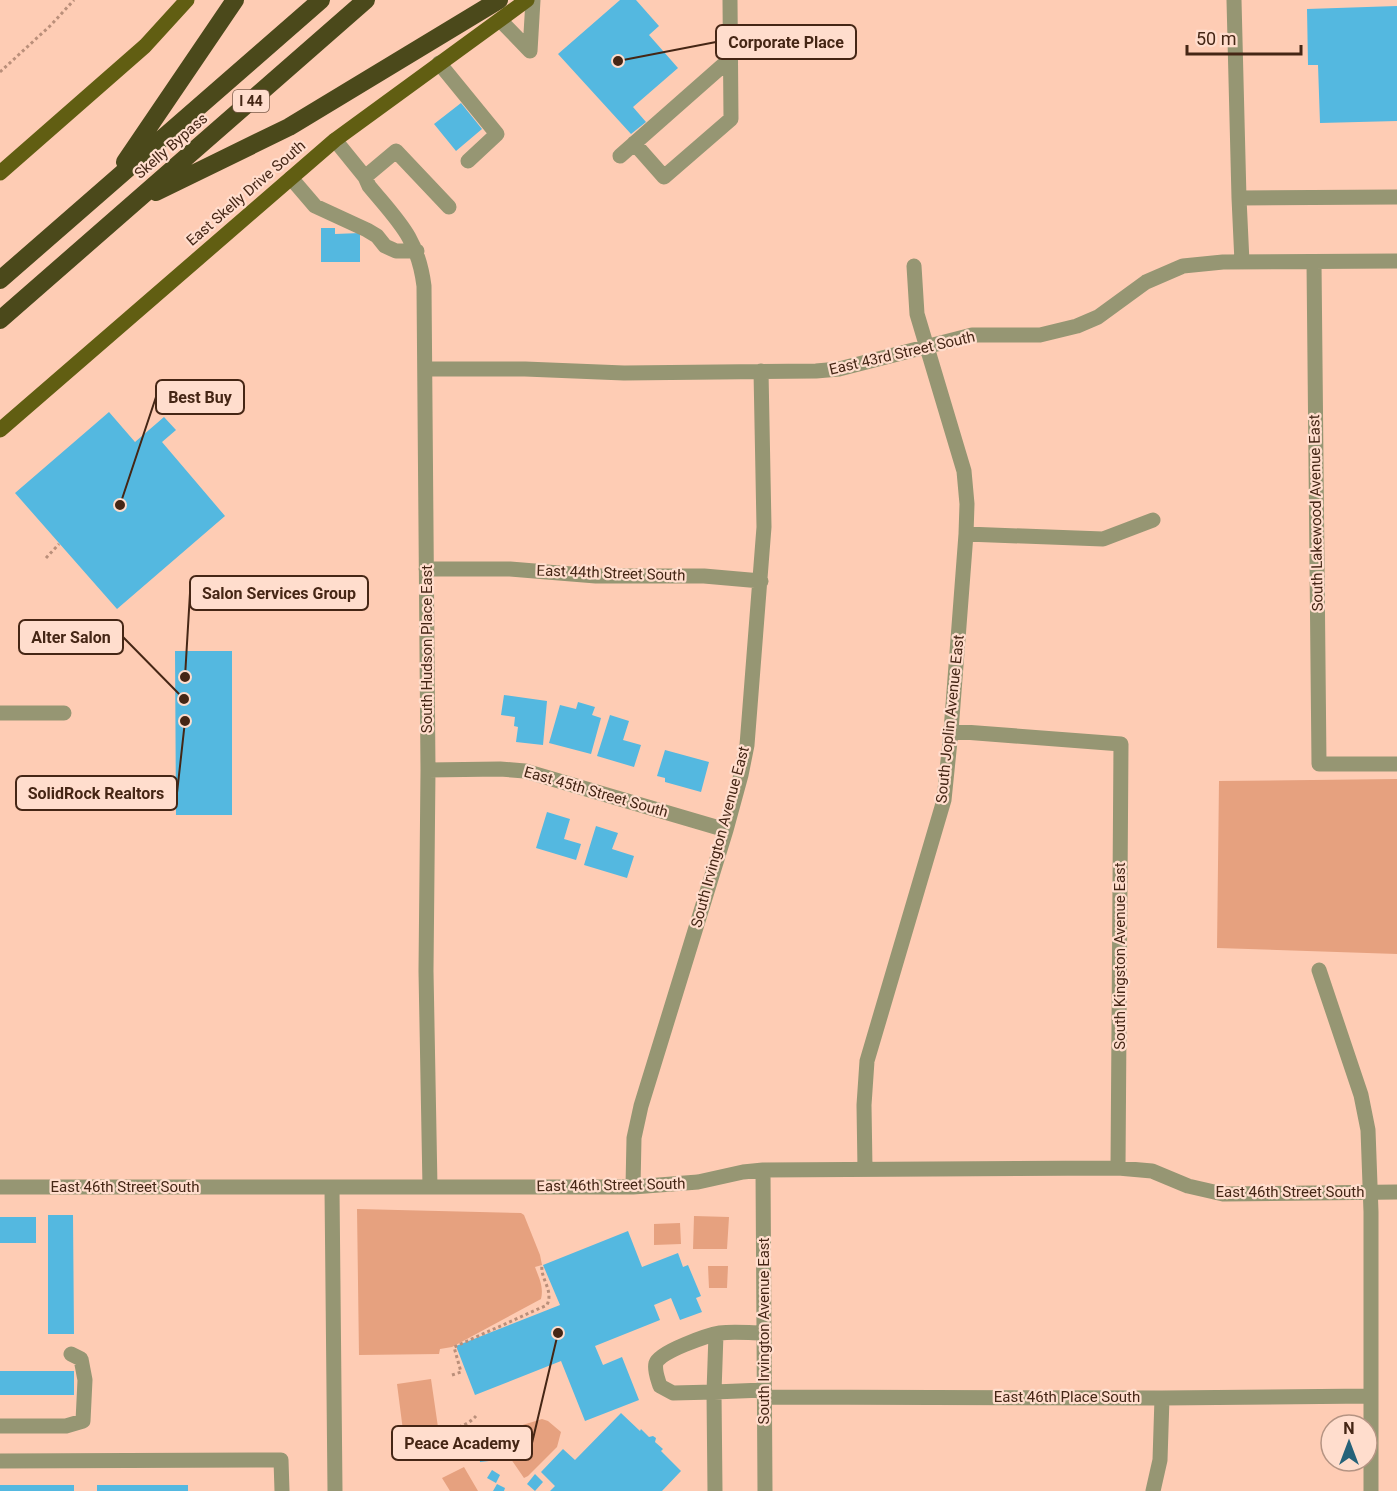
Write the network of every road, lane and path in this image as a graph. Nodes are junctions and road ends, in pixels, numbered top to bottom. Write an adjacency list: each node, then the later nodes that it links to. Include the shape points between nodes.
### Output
1 (74, 0): 14 (path)
2 (187, 0): 19 (main road, via 145,46)
3 (236, 0): 22 (highway)
4 (321, 0): 22 (highway, Skelly Bypass / I 44)
5 (366, 0): 25 (highway, Skelly Bypass / I 44)
6 (499, 0): 25 (highway, via 290,127)
7 (527, 0): 11 (main road, East Skelly Drive South)
8 (533, 0): 11 (street, via 530,51)
9 (730, 0): 12 (street)
10 (1234, 0): 24 (street)
11 (501, 21): 13 (main road, East Skelly Drive South)
12 (730, 59): 16 (street); 16 (street, via 731,119 664,177)
13 (439, 63): 15 (main road, East Skelly Drive South); 18 (street, via 497,134)
14 (0, 72)
15 (334, 140): 20 (main road, East Skelly Drive South); 21 (street, South Hudson Place East)
16 (634, 143): 17 (street)
17 (620, 156)
18 (468, 161)
19 (0, 173)
20 (291, 177): 27 (street, via 315,206 367,230 396,251); 37 (main road, East Skelly Drive South)
21 (365, 177): 26 (street, via 396,151); 27 (street, South Hudson Place East)
22 (109, 186): 32 (highway, Skelly Bypass / I 44)
23 (1397, 197): 24 (street)
24 (1239, 198): 29 (street)
25 (135, 202): 33 (highway, Skelly Bypass / I 44)
26 (449, 207)
27 (417, 251): 35 (street, South Hudson Place East, via 424,286)
28 (1397, 261): 30 (street, East 43rd Street South)
29 (1242, 262): 30 (street, East 43rd Street South); 34 (street, East 43rd Street South, via 1200,263 1174,270 1146,282 1098,317 1057,332 972,334)
30 (1314, 262): 47 (street, South Lakewood Avenue East, via 1319,764)
31 (914, 266): 34 (street, South Joplin Avenue East, via 917,314)
32 (0, 280)
33 (0, 320)
34 (927, 345): 36 (street, East 43rd Street South, via 840,369); 39 (street, South Joplin Avenue East, via 964,471)
35 (424, 369): 36 (street, East 43rd Street South); 42 (street, South Hudson Place East)
36 (761, 371): 43 (street, South Irvington Avenue East)
37 (0, 430)
38 (1153, 520): 39 (street, via 1103,539)
39 (966, 534): 46 (street, South Joplin Avenue East)
40 (59, 544): 41 (path)
41 (46, 558)
42 (426, 569): 43 (street, East 44th Street South, via 510,569); 48 (street, South Hudson Place East)
43 (761, 581): 49 (street, South Irvington Avenue East, via 747,745)
44 (0, 713): 45 (street)
45 (64, 713)
46 (951, 731): 51 (street, South Kingston Avenue East, via 1121,744); 52 (street, South Joplin Avenue East, via 944,800 867,1062)
47 (1397, 764)
48 (428, 770): 49 (street, East 45th Street South, via 525,771); 55 (street, South Hudson Place East)
49 (726, 830): 56 (street, South Irvington Avenue East, via 641,1106 634,1138)
50 (1319, 970): 58 (street, via 1366,1116)
51 (1118, 1168): 52 (street, East 46th Street South); 58 (street, East 46th Street South, via 1152,1171 1188,1186 1223,1194)
52 (865, 1169): 53 (street, East 46th Street South)
53 (762, 1170): 56 (street, East 46th Street South, via 698,1182); 61 (street, South Irvington Avenue East)
54 (0, 1187): 57 (street, East 46th Street South)
55 (430, 1187): 56 (street, East 46th Street South); 57 (street, East 46th Street South)
56 (633, 1187)
57 (332, 1188): 74 (street)
58 (1370, 1192): 59 (street, East 46th Street South); 67 (street)
59 (1397, 1192)
60 (542, 1265): 64 (path, via 549,1290 547,1305 454,1347 461,1372)
61 (763, 1333): 62 (street); 66 (street, South Irvington Avenue East)
62 (716, 1334): 65 (street); 65 (street, East 46th Place South, via 683,1345 656,1362 660,1386 673,1393)
63 (71, 1354): 70 (street, via 81,1359 83,1368 83,1421 66,1426)
64 (453, 1376)
65 (714, 1392): 66 (street, East 46th Place South); 75 (street)
66 (764, 1393): 68 (street, East 46th Place South); 76 (street, South Irvington Avenue East)
67 (1371, 1396): 68 (street, East 46th Place South); 78 (street)
68 (1162, 1398): 77 (street, via 1160,1460)
69 (476, 1416): 71 (path, via 457,1428)
70 (0, 1426)
71 (441, 1430)
72 (0, 1461): 73 (street, via 281,1460)
73 (282, 1491)
74 (334, 1491)
75 (715, 1491)
76 (765, 1491)
77 (1153, 1491)
78 (1371, 1491)

